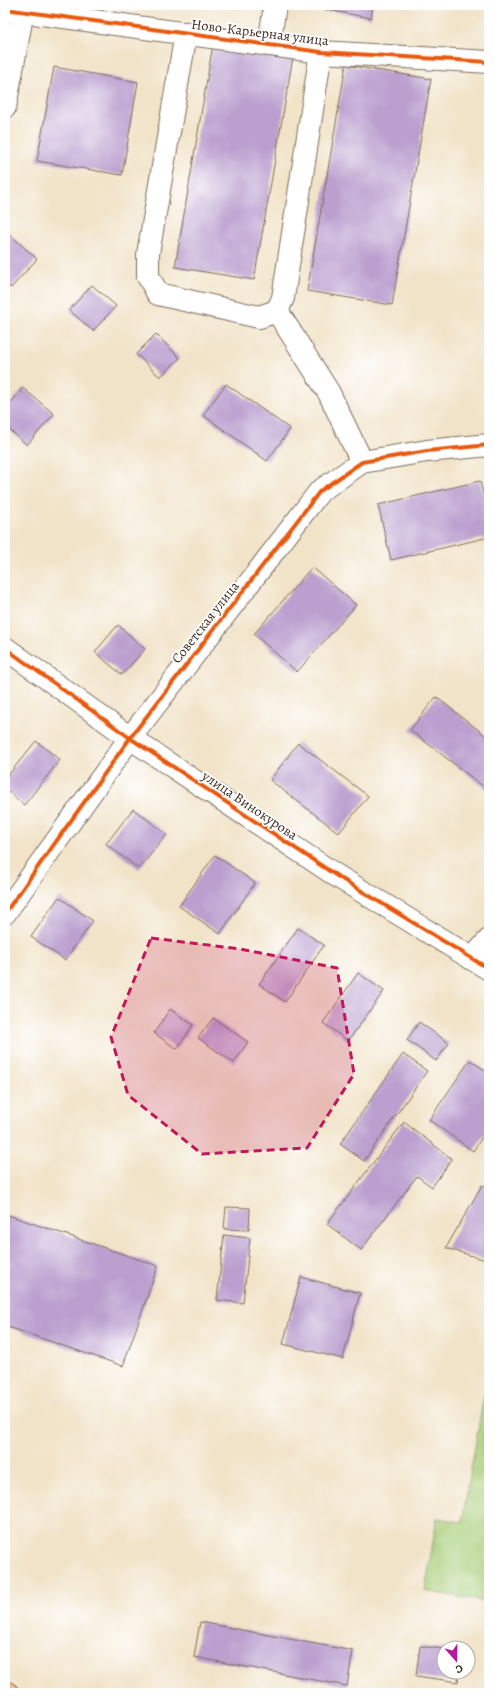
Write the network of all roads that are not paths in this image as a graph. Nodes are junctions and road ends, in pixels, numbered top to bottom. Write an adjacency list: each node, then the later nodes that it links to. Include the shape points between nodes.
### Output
1 (275, 5): 4 (street)
2 (14, 10): 3 (street, Ново-Карьерная улица); 7 (street)
3 (186, 34): 4 (street, Ново-Карьерная улица); 8 (street, via 148,254 148,276 158,294 259,317)
4 (269, 45): 5 (street, Ново-Карьерная улица)
5 (321, 52): 6 (street, Ново-Карьерная улица); 8 (street, via 282,298)
6 (489, 62)
7 (5, 107)
8 (277, 312): 10 (street, via 328,393)
9 (489, 445): 10 (street, Советская улица, via 427,451)
10 (362, 462): 12 (street, Советская улица, via 320,491)
11 (5, 648): 12 (street, улица Винокурова)
12 (130, 738): 13 (street, Советская улица); 15 (street, улица Винокурова, via 337,876)
13 (5, 913)
14 (489, 940): 15 (street)
15 (480, 964)

